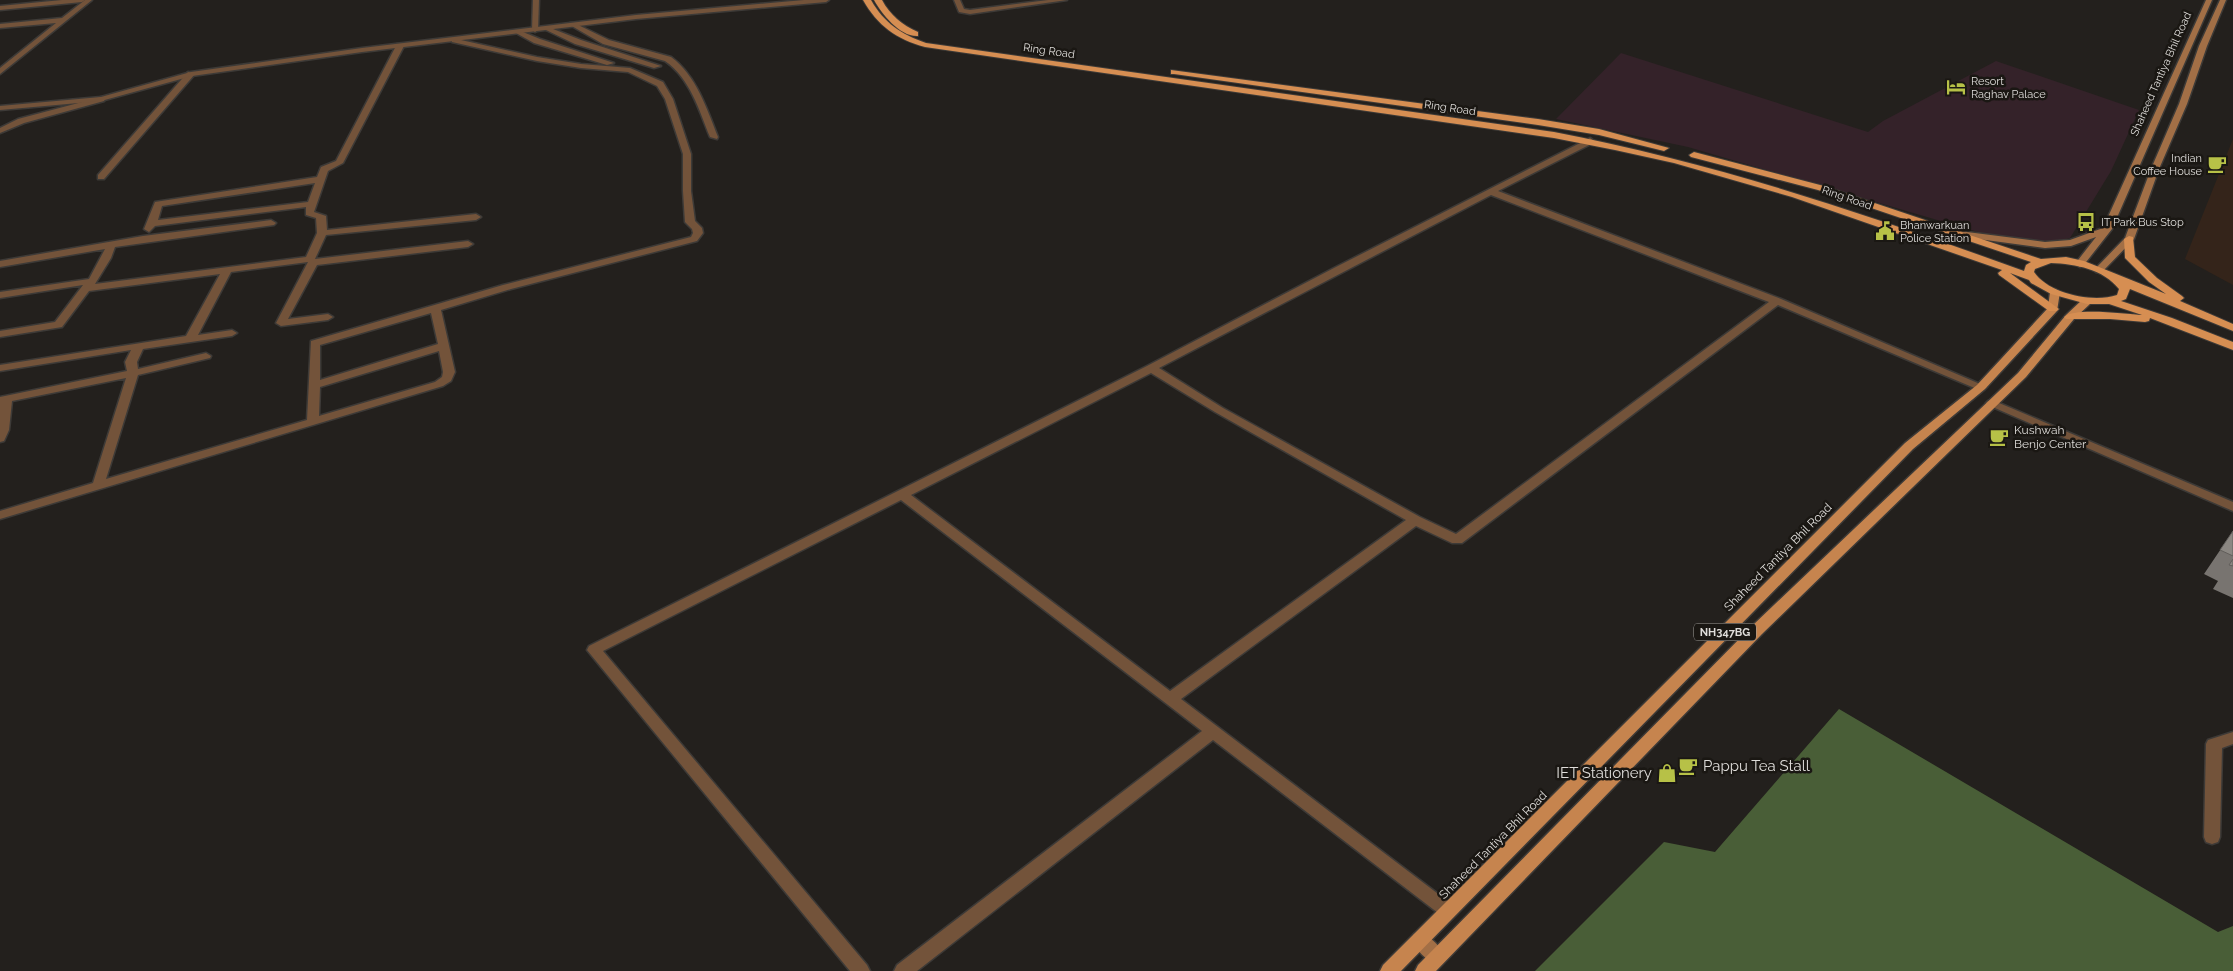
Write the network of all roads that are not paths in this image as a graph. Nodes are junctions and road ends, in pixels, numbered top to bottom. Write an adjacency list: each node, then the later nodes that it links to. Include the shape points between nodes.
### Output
1 (82, 0): 11 (street)
2 (89, 0): 12 (street)
3 (536, 0): 16 (street)
4 (826, 0): 13 (street)
5 (867, 0): 30 (highway, Ring Road, via 876,17 890,31 925,45)
6 (878, 0): 42 (highway, Ring Road, via 883,10 907,30 927,38 1599,132 1821,188)
7 (956, 0): 8 (street, via 961,11 970,12)
8 (1064, 0)
9 (2209, 0): 31 (main road, Shaheed Tantiya Bhil Road)
10 (2223, 0): 32 (main road)
11 (0, 8)
12 (65, 20): 14 (street); 22 (street)
13 (572, 24): 15 (street); 29 (street, via 594,37 676,63 698,99)
14 (0, 26)
15 (546, 28): 16 (street); 20 (street, via 578,42)
16 (535, 30): 17 (street)
17 (518, 32): 18 (street); 21 (street)
18 (455, 40): 19 (street); 21 (street, via 538,59)
19 (400, 46): 23 (street); 34 (street, via 339,163 324,169)
20 (657, 66)
21 (630, 70): 62 (street, via 660,84 669,99 687,154 690,222 698,233 694,239)
22 (0, 72)
23 (191, 74): 24 (street); 33 (street)
24 (101, 99): 25 (street); 27 (street)
25 (0, 108)
26 (7, 119): 27 (street)
27 (25, 120): 28 (street)
28 (0, 131)
29 (714, 137)
30 (1590, 141): 35 (street); 47 (highway, Ring Road, via 1708,168 1819,201)
31 (2144, 145): 32 (main road); 40 (main road, Shaheed Tantiya Bhil Road)
32 (2164, 149): 44 (main road)
33 (101, 177)
34 (321, 179): 36 (street); 39 (street, via 158,204)
35 (1491, 192): 59 (street); 76 (street)
36 (312, 204): 39 (street); 41 (street, via 309,213 321,216)
37 (476, 217): 41 (street)
38 (271, 223): 43 (street)
39 (152, 224): 43 (street)
40 (2107, 229): 42 (main road, via 2071,243 2045,245); 51 (main road, Shaheed Tantiya Bhil Road)
41 (322, 233): 48 (street)
42 (1959, 234): 49 (highway, Ring Road)
43 (143, 239): 45 (street)
44 (2129, 240): 53 (main road); 64 (highway, via 2130,258 2153,280)
45 (111, 244): 50 (street); 56 (street)
46 (468, 244): 48 (street)
47 (1970, 255): 54 (highway, Ring Road); 63 (highway, via 2018,283)
48 (311, 261): 52 (street); 70 (street, via 282,323 328,317)
49 (2040, 262): 51 (highway, via 2058,260); 54 (highway, via 2030,267)
50 (0, 264)
51 (2080, 264): 53 (highway)
52 (227, 270): 56 (street); 69 (street)
53 (2099, 270): 55 (highway)
54 (2031, 277): 57 (highway, Ring Road)
55 (2118, 280): 61 (highway, via 2125,294); 64 (highway)
56 (89, 285): 58 (street); 68 (street, via 58,325)
57 (2056, 292): 60 (highway, Ring Road); 63 (main road)
58 (0, 295)
59 (1777, 301): 79 (street); 88 (street, via 1457,540)
60 (2087, 301): 61 (highway, Ring Road); 65 (main road, NH347BG)
61 (2110, 301): 73 (highway, via 2168,320)
62 (435, 308): 70 (street); 72 (street)
63 (2053, 309): 79 (main road, Shaheed Tantiya Bhil Road / NH347BG)
64 (2202, 315): 66 (highway)
65 (2070, 317): 73 (highway, via 2123,316 2153,320); 81 (main road, NH347BG, via 2022,375)
66 (2233, 328)
67 (232, 333): 69 (street)
68 (0, 334)
69 (190, 339): 71 (street)
70 (315, 343): 78 (street)
71 (139, 346): 75 (street); 77 (street, via 131,362)
72 (443, 346): 78 (street); 82 (street, via 449,372 439,384)
73 (2233, 348)
74 (206, 356): 77 (street)
75 (0, 368)
76 (1151, 368): 85 (street); 88 (street)
77 (133, 373): 80 (street); 84 (street)
78 (314, 385): 82 (street)
79 (1981, 388): 93 (main road, Shaheed Tantiya Bhil Road / NH347BG, via 1909,446)
80 (4, 399): 83 (street, via 4,430)
81 (1992, 403): 86 (street); 95 (main road, NH347BG, via 1757,630)
82 (313, 422): 84 (street)
83 (0, 438)
84 (98, 486): 87 (street)
85 (902, 494): 89 (street); 96 (street, via 594,650)
86 (2233, 507)
87 (0, 515)
88 (1414, 520): 89 (street)
89 (1171, 698): 90 (street)
90 (1213, 731): 93 (street); 97 (street)
91 (2233, 738): 92 (street, via 2214,744)
92 (2212, 837)
93 (1448, 911): 94 (main road, Shaheed Tantiya Bhil Road / NH347BG)
94 (1420, 940): 95 (main road); 98 (main road, Shaheed Tantiya Bhil Road / NH347BG)
95 (1437, 957): 99 (main road, NH347BG)
96 (861, 971)
97 (903, 971)
98 (1389, 971)
99 (1424, 971)

